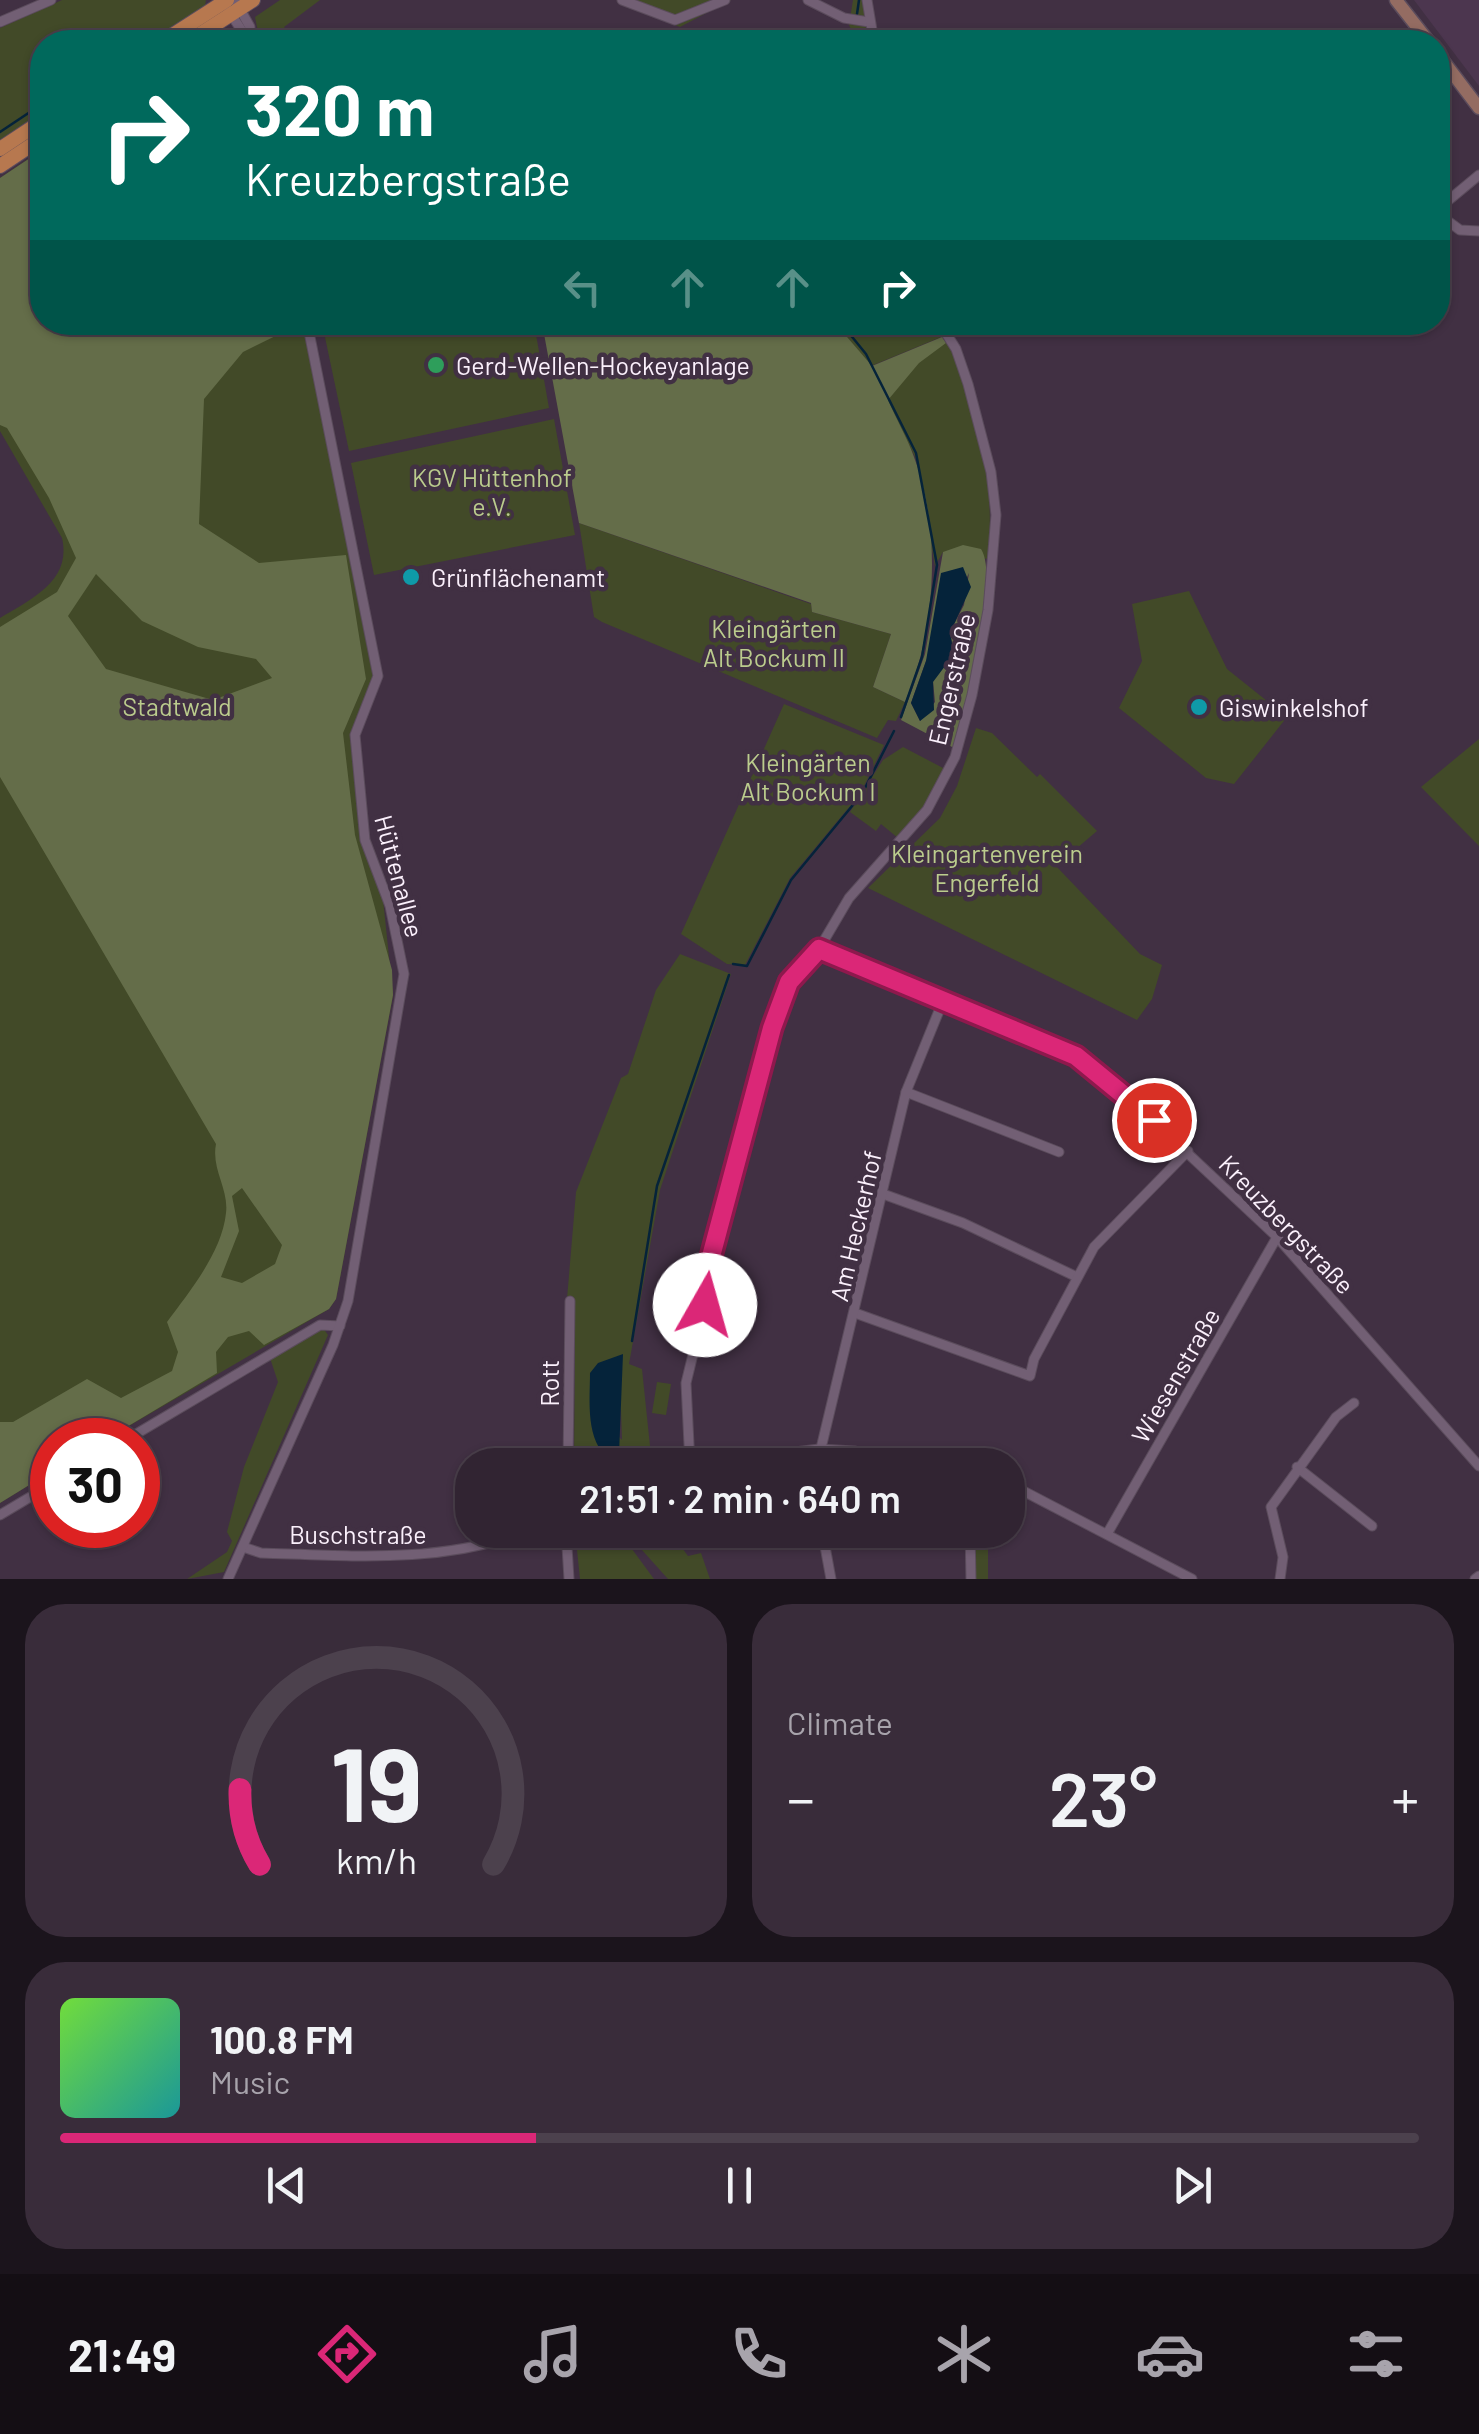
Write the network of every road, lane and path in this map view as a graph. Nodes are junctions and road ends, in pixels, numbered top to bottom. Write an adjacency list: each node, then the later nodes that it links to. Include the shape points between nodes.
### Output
1 (51, 0): 8 (street)
2 (622, 0): 3 (street, via 675,20)
3 (725, 0)
4 (808, 0): 9 (street)
5 (868, 0): 9 (street)
6 (1396, 0): 14 (main road)
7 (233, 4): 10 (main road); 11 (main road); 12 (street)
8 (0, 22)
9 (870, 22): 13 (street)
10 (184, 30)
11 (202, 30)
12 (250, 30)
13 (872, 30)
14 (1420, 30)
15 (1450, 70): 16 (main road)
16 (1479, 108)
17 (30, 129): 19 (main road)
18 (30, 146): 20 (main road)
19 (0, 149)
20 (0, 166)
21 (1479, 175): 22 (street)
22 (1450, 200)
23 (1450, 221): 24 (street, via 1460,230)
24 (1479, 231)
25 (309, 335): 37 (street, Hüttenallee, via 378,676 355,735 365,840 390,906 404,974)
26 (947, 335): 27 (street, Engerstraße, via 991,472 994,551 980,653 951,766 927,810 848,898)
27 (819, 949): 28 (street, Kreuzbergstraße); 41 (street, Engerstraße, via 789,982 772,1028 709,1264 686,1383)
28 (943, 1000): 29 (street, Am Heckerhof); 30 (street, Kreuzbergstraße, via 1076,1056)
29 (906, 1092): 31 (street); 32 (street, Am Heckerhof)
30 (1188, 1151): 33 (street, Kreuzbergstraße); 34 (street, via 1094,1247)
31 (1058, 1152)
32 (883, 1194): 34 (street); 36 (street, Am Heckerhof)
33 (1278, 1237): 43 (street, Kreuzbergstraße); 49 (street, Wiesenstraße)
34 (1077, 1277): 36 (street, via 1030,1376)
35 (570, 1300): 40 (street, Rott)
36 (855, 1313): 42 (street, Am Heckerhof)
37 (340, 1326): 39 (street, via 320,1325); 50 (street, Hüttenallee)
38 (1354, 1403): 44 (street)
39 (160, 1420)
40 (568, 1448)
41 (689, 1448)
42 (819, 1448)
43 (1479, 1466)
44 (1297, 1467): 48 (street); 60 (street, via 1271,1507 1283,1557)
45 (1025, 1491): 49 (street)
46 (30, 1497): 47 (street)
47 (0, 1515)
48 (1372, 1526)
49 (1107, 1534): 59 (street)
50 (243, 1547): 51 (street, Buschstraße, via 433,1555); 55 (street, Hüttenallee)
51 (484, 1548)
52 (567, 1548): 56 (street)
53 (825, 1548): 57 (street)
54 (970, 1548): 58 (street)
55 (228, 1579)
56 (569, 1579)
57 (831, 1579)
58 (971, 1579)
59 (1192, 1579)
60 (1280, 1579)

